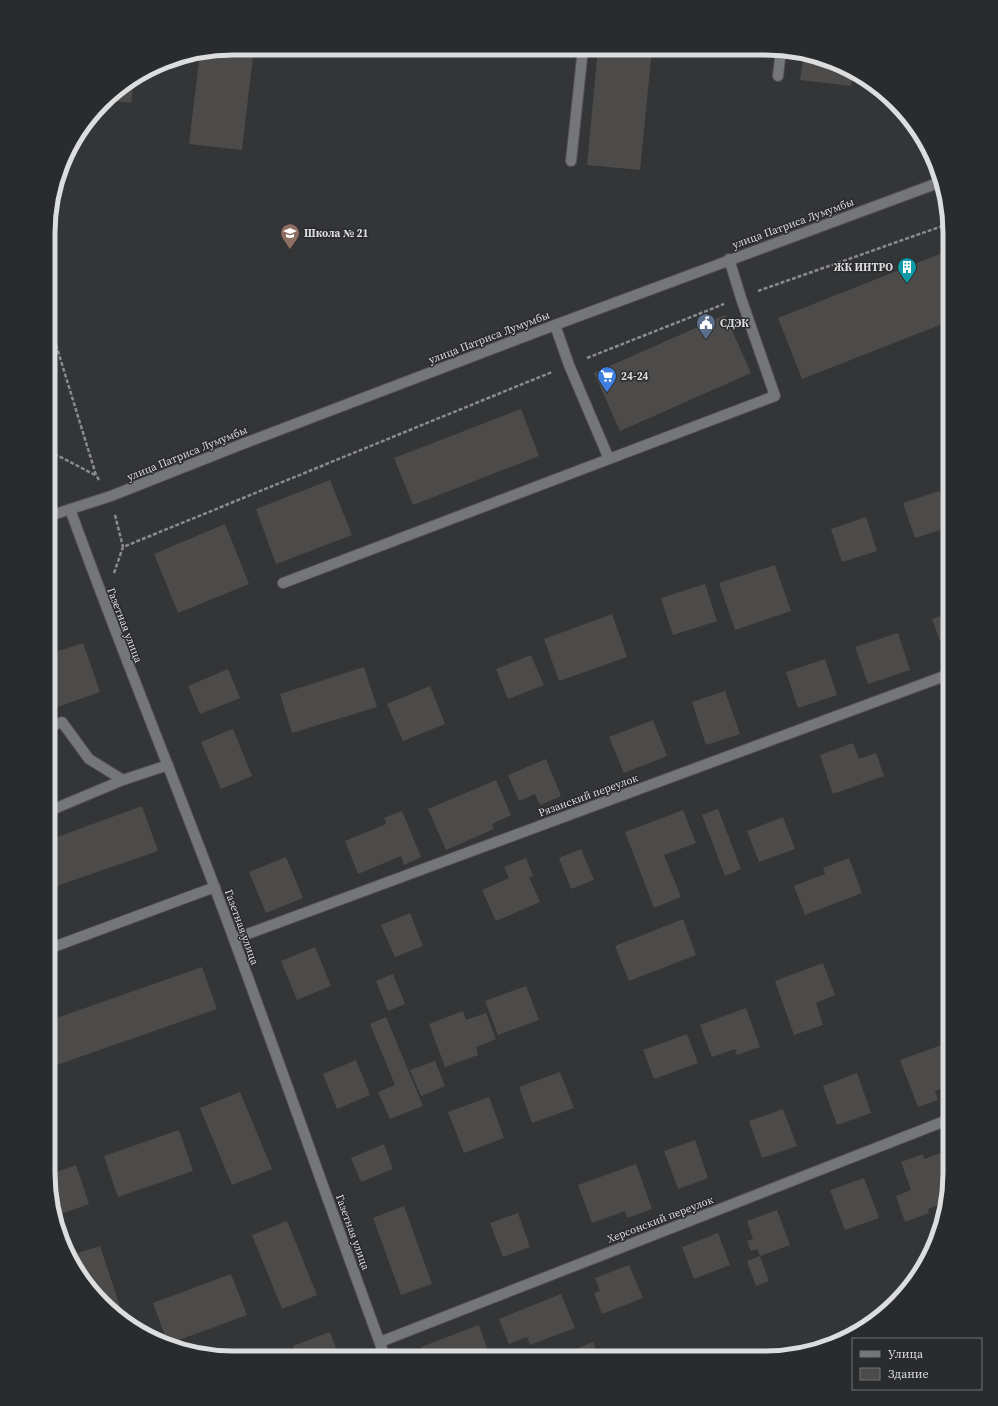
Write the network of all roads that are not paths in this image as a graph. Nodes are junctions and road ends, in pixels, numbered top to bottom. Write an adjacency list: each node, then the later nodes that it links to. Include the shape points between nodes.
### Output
1 (582, 55): 4 (street)
2 (780, 56): 3 (street)
3 (778, 76)
4 (571, 161)
5 (936, 184): 6 (street, улица Патриса Лумумбы)
6 (729, 260): 7 (street, улица Патриса Лумумбы); 8 (street, via 775,396)
7 (555, 325): 8 (street); 9 (street, улица Патриса Лумумбы, via 111,496)
8 (609, 459): 11 (street)
9 (70, 509): 10 (street, улица Патриса Лумумбы); 14 (street, Газетная улица, via 103,602)
10 (55, 514)
11 (283, 583)
12 (943, 677): 18 (street, Рязанский переулок)
13 (55, 725): 15 (street, via 62,722 89,759)
14 (168, 765): 15 (street); 17 (street, Газетная улица)
15 (123, 780): 16 (street)
16 (55, 809)
17 (214, 887): 18 (street, Газетная улица); 19 (street)
18 (234, 939): 21 (street, Газетная улица)
19 (55, 946)
20 (943, 1122): 21 (street, Херсонский переулок)
21 (380, 1342): 22 (street, Газетная улица)
22 (383, 1351)

